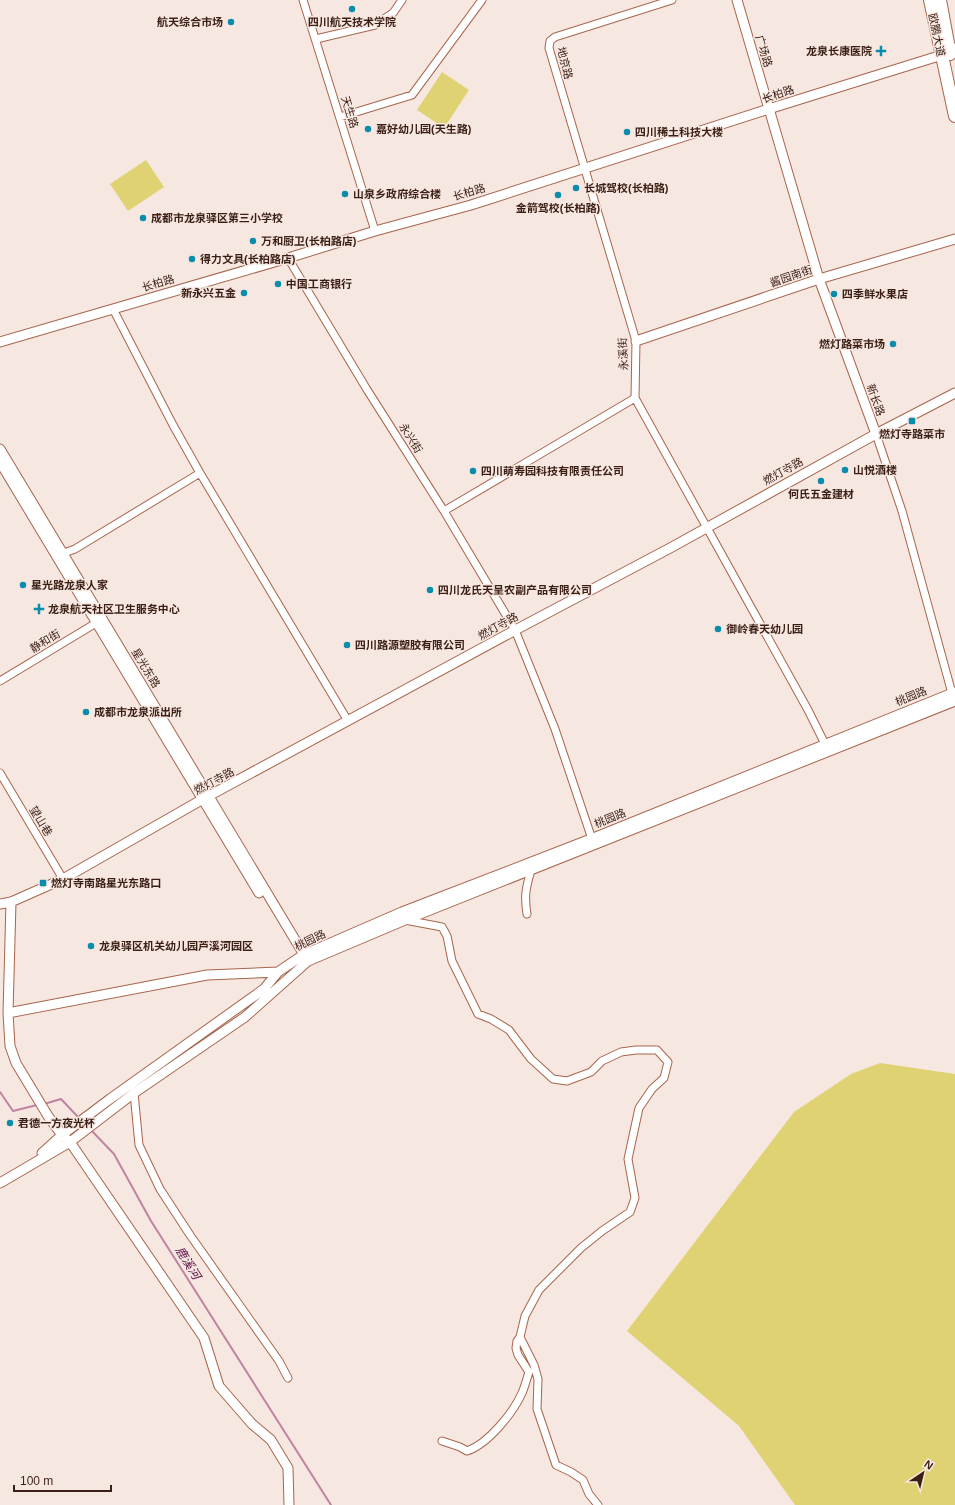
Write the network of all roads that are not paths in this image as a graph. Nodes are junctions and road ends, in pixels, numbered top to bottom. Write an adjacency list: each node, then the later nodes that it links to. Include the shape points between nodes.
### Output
1 (303, 0): 8 (street, 天生路)
2 (402, 0): 8 (street, via 393,13 374,25)
3 (482, 0): 13 (street, via 412,95)
4 (672, 0): 14 (street, 地京路, via 566,32 550,41 549,48)
5 (737, 0): 11 (street, 广场路)
6 (930, 0): 9 (highway, 欧鹏大道)
7 (940, 0): 9 (highway, 欧鹏大道)
8 (316, 39): 13 (street, 天生路)
9 (949, 51): 10 (highway, 欧鹏大道); 11 (street, 长柏路); 12 (highway, 欧鹏大道)
10 (955, 77)
11 (769, 109): 14 (street, 长柏路); 18 (street, 新长路)
12 (955, 116)
13 (340, 117): 15 (street, 天生路)
14 (584, 169): 15 (street, 长柏路, via 471,205); 20 (street, 永溪街)
15 (374, 231): 17 (street, 长柏路)
16 (955, 239): 18 (street, 酱园南街)
17 (288, 258): 19 (street, 长柏路); 28 (street, 永兴街)
18 (819, 279): 20 (street, 酱园南街); 24 (street, 新长路)
19 (113, 309): 21 (street, 长柏路); 27 (street, via 172,425)
20 (636, 341): 23 (street, 永溪街)
21 (0, 342)
22 (955, 393): 24 (street, 燃灯寺路)
23 (635, 398): 28 (street); 29 (street, 永溪街)
24 (876, 434): 29 (street, 燃灯寺路); 34 (street, 新长路, via 902,511)
25 (0, 448): 30 (street, 星光东路)
26 (0, 462): 31 (street, 星光东路)
27 (200, 473): 30 (street, via 75,549); 35 (street)
28 (444, 511): 32 (street, 永兴街)
29 (706, 528): 32 (street, 燃灯寺路); 36 (street, 永溪街)
30 (64, 553): 31 (street, 星光东路)
31 (99, 621): 33 (street, 静和街); 38 (street, 星光东路)
32 (515, 630): 35 (street, 燃灯寺路); 39 (street, 永兴街, via 555,729)
33 (0, 681)
34 (954, 697): 36 (street, 桃园路)
35 (348, 721): 38 (street, 燃灯寺路)
36 (827, 747): 39 (street, 桃园路)
37 (0, 773): 41 (street, 望山巷)
38 (207, 798): 41 (street, 燃灯寺路); 46 (street, 星光东路)
39 (593, 842): 40 (street); 46 (street, 桃园路, via 402,912)
40 (531, 870): 44 (street, via 525,898); 45 (street)
41 (63, 879): 42 (street, 燃灯寺路)
42 (11, 902): 43 (street, 燃灯寺路); 48 (street)
43 (0, 904)
44 (528, 914)
45 (405, 920): 46 (street); 55 (street, via 442,927 447,936 452,961 478,1014 509,1030 531,1059 553,1079 567,1081 591,1072 602,1061 621,1052 657,1050 668,1062 664,1078 652,1089 639,1108 628,1159 635,1198 630,1212 581,1248 539,1290 525,1316)
46 (303, 960): 47 (street, 桃园路); 49 (street, via 245,1017)
47 (278, 972): 48 (street, via 207,975); 50 (street, 桃园路, via 264,989 110,1099)
48 (8, 1013): 51 (street, via 10,1046 16,1063)
49 (134, 1093): 50 (street); 56 (street, via 139,1145 160,1188 279,1361)
50 (80, 1127): 51 (street); 52 (street)
51 (62, 1135): 52 (street); 53 (street)
52 (70, 1142): 53 (street); 58 (street, via 204,1338 219,1386 252,1424 271,1440 288,1468)
53 (26, 1168): 54 (street)
54 (0, 1183)
55 (520, 1337): 57 (street, via 516,1348 529,1372 523,1392 510,1414 488,1440 474,1449 467,1451); 59 (street, via 538,1379 537,1409 556,1465 583,1480 589,1494)
56 (288, 1378)
57 (442, 1441)
58 (289, 1505)
59 (598, 1505)

